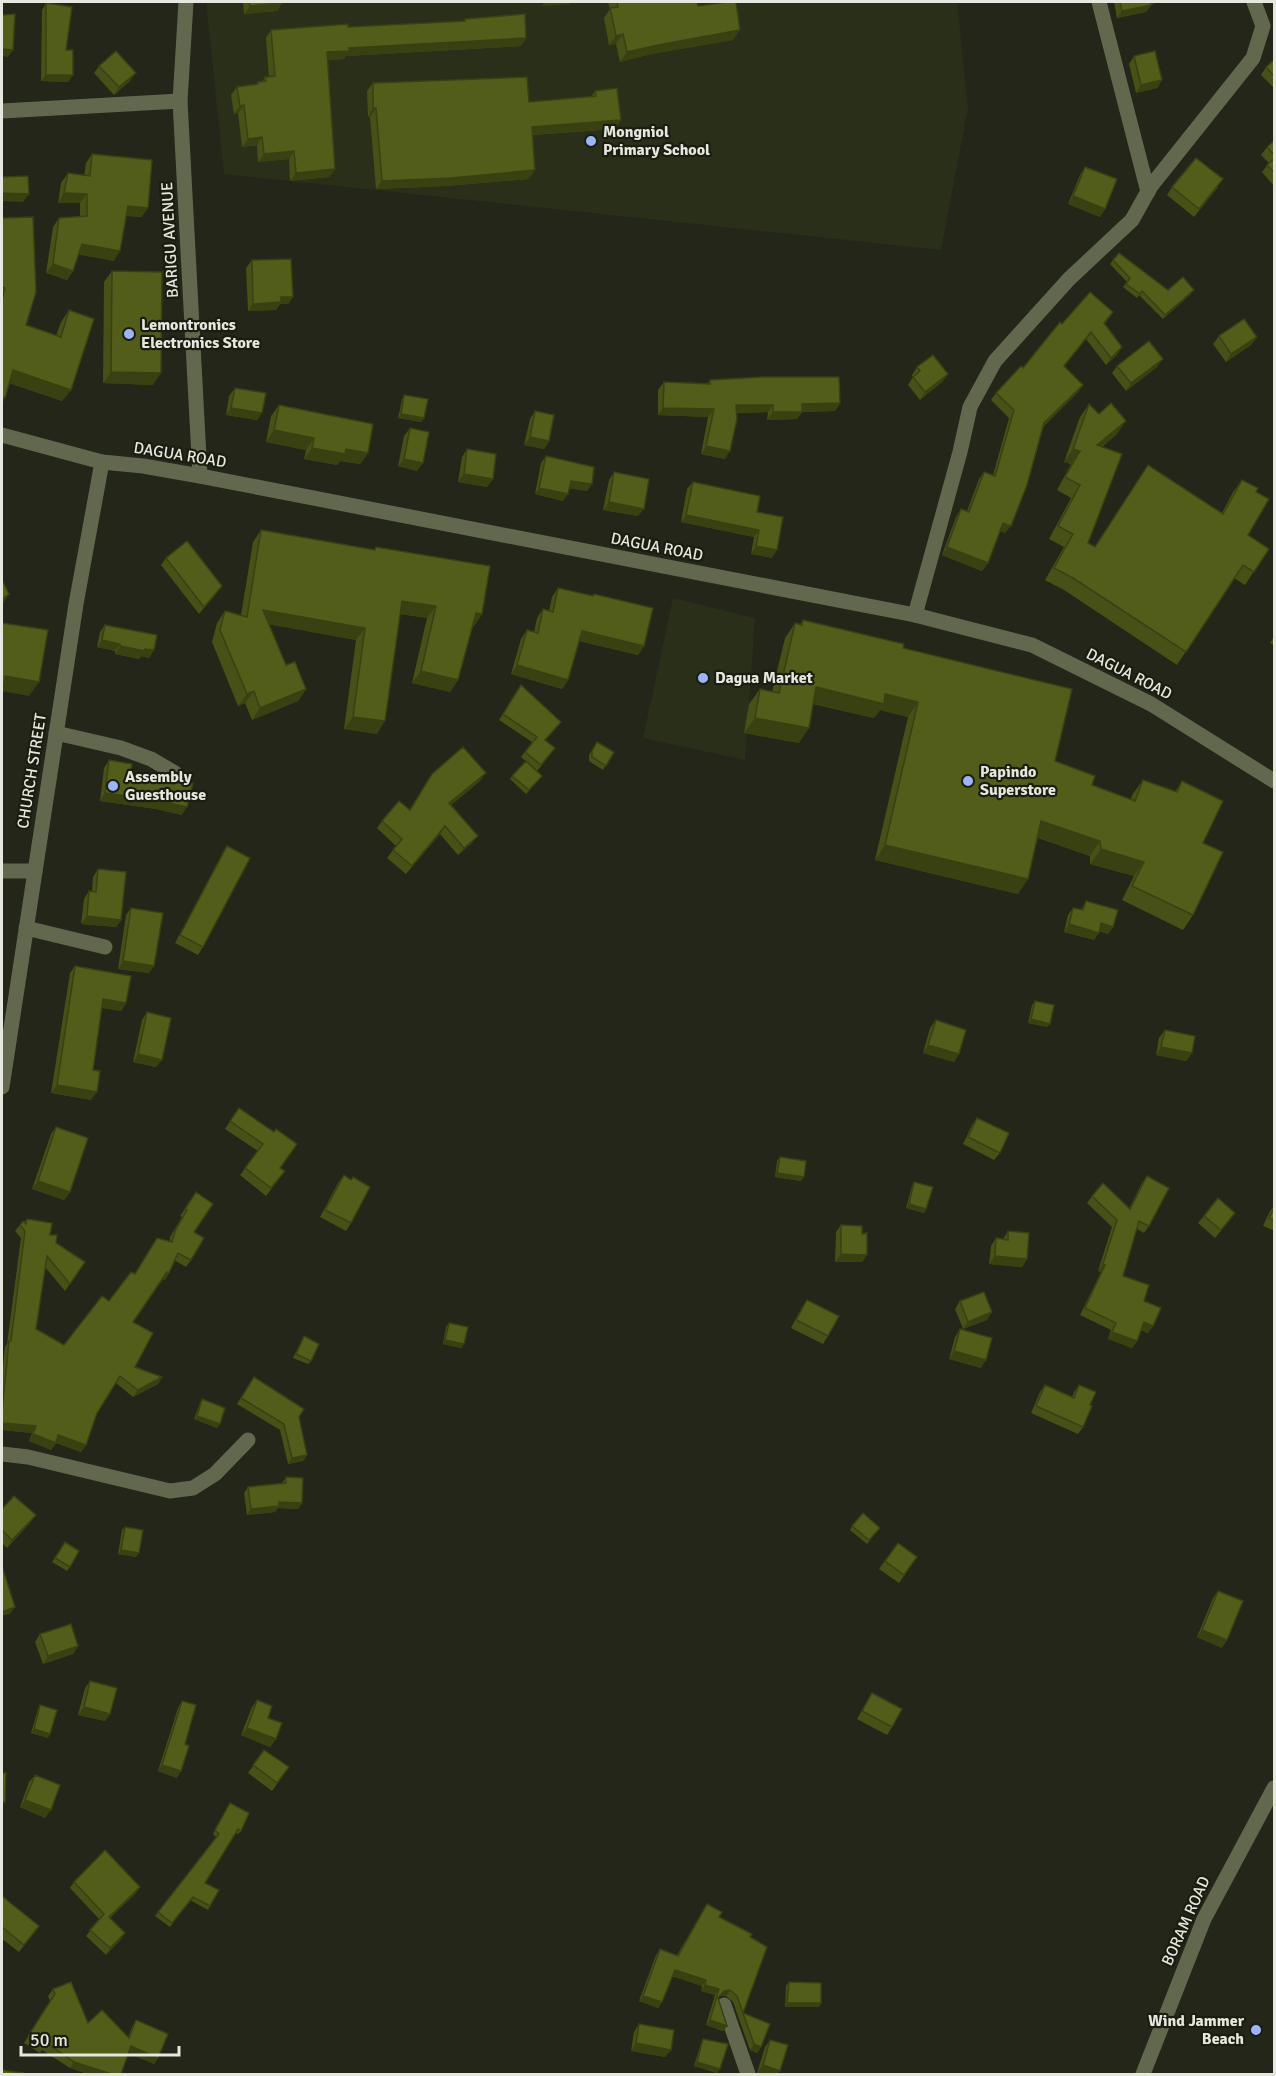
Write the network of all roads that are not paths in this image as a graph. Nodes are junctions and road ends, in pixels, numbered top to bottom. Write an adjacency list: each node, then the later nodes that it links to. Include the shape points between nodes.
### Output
1 (186, 2): 4 (street, BARIGU AVENUE)
2 (1099, 2): 6 (street)
3 (1254, 2): 6 (street, via 1263,26 1253,58)
4 (180, 101): 5 (street); 9 (street, BARIGU AVENUE)
5 (2, 111)
6 (1148, 192): 10 (street, via 1132,220 1069,279 995,361 970,406)
7 (2, 435): 8 (street, DAGUA ROAD)
8 (102, 462): 9 (street, DAGUA ROAD); 11 (street, CHURCH STREET)
9 (200, 476): 10 (street, DAGUA ROAD)
10 (915, 615): 13 (street, DAGUA ROAD, via 1032,645 1152,704)
11 (56, 733): 12 (street, via 121,748); 15 (street, CHURCH STREET)
12 (175, 773)
13 (1275, 781)
14 (2, 871): 15 (street)
15 (34, 871): 16 (street, CHURCH STREET)
16 (26, 928): 17 (street); 18 (street, CHURCH STREET)
17 (105, 947)
18 (2, 1087)
19 (248, 1440): 20 (street, via 215,1474 193,1488 170,1491)
20 (2, 1454)
21 (1275, 1788): 24 (street, BORAM ROAD, via 1204,1918)
22 (724, 2005): 23 (street)
23 (748, 2074)
24 (1143, 2074)

